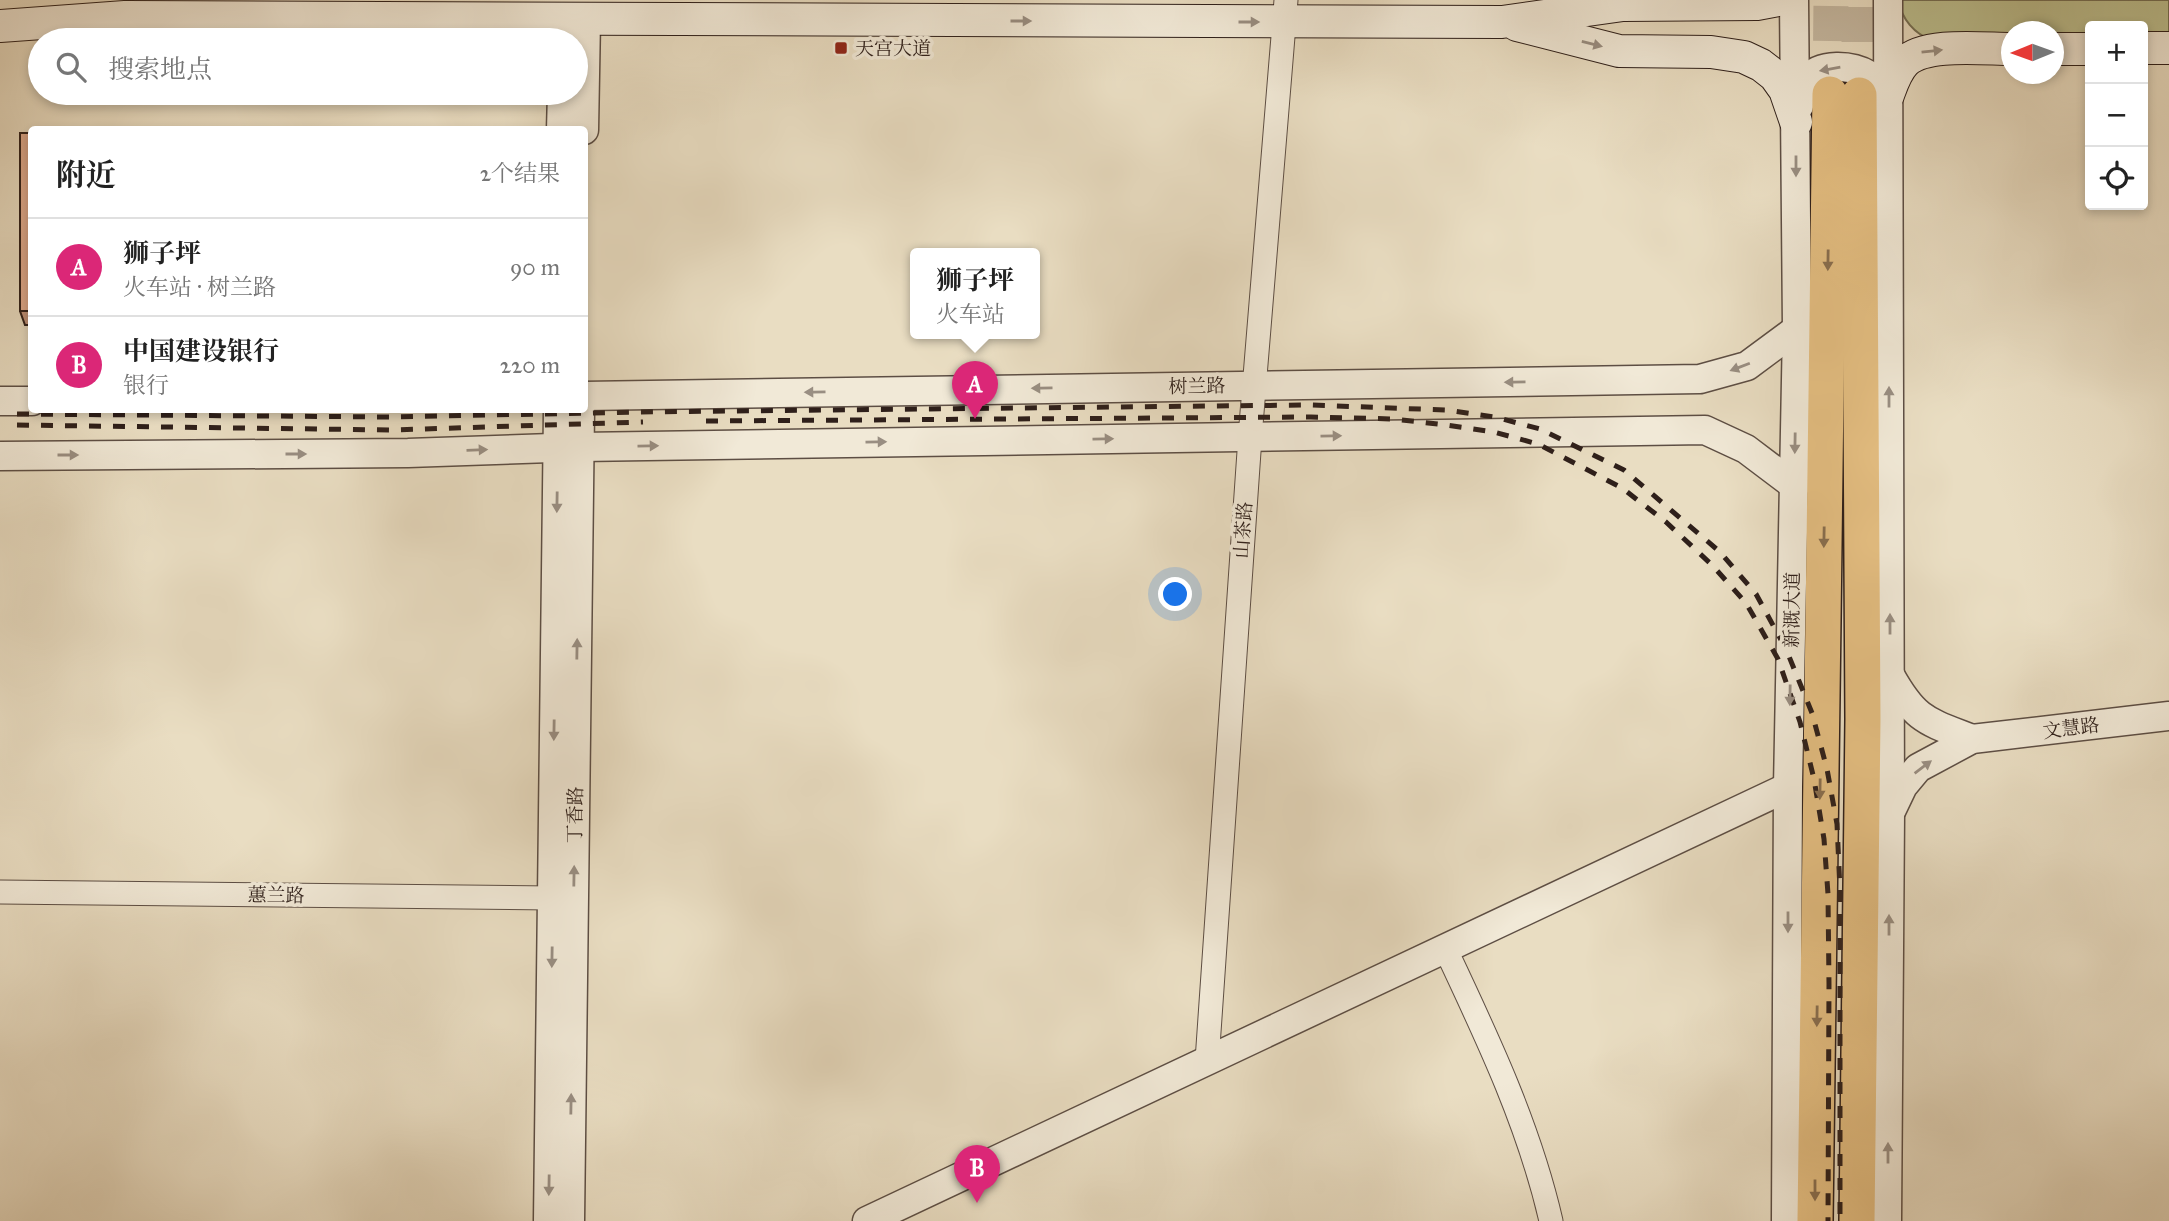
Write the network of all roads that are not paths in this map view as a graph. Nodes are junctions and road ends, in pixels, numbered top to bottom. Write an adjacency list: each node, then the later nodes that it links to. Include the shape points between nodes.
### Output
1 (1778, 0): 6 (main road, via 1623,5)
2 (1794, 0): 17 (street, 新溉大道)
3 (1888, 0): 14 (street, 新溉大道)
4 (113, 9): 7 (main road); 8 (main road)
5 (1285, 11): 6 (main road); 8 (main road, one-way to 5); 21 (street, 山茶路)
6 (1502, 22): 17 (main road, one-way to 17, via 1619,51 1744,57 1775,76)
7 (0, 26)
8 (570, 26)
9 (2148, 48): 10 (main road)
10 (2169, 48)
11 (2001, 49): 14 (main road, one-way to 11, via 1918,53)
12 (2064, 49): 13 (main road)
13 (2085, 49)
14 (1859, 95): 17 (street, one-way to 17, via 1870,76 1852,68 1827,67 1808,77); 31 (street, 新溉大道, one-way to 14); 45 (main road, 新溉大道, one-way to 45); 46 (main road, 新溉大道, via 1863,719)
15 (562, 105): 18 (street)
16 (581, 105): 19 (street)
17 (1796, 122): 20 (street, 新溉大道, one-way to 20)
18 (561, 126)
19 (583, 126)
20 (1797, 329): 21 (street, 树兰路, one-way to 21, via 1747,366 1700,379); 30 (street, 新溉大道, one-way to 30)
21 (1255, 385): 22 (street, 树兰路, one-way to 22); 27 (street, 山茶路)
22 (588, 396)
23 (0, 401): 24 (street)
24 (28, 401)
25 (559, 413): 28 (street, 丁香路)
26 (579, 413): 28 (street, 丁香路)
27 (1250, 437): 28 (street, one-way to 27); 30 (street, one-way to 30, via 1705,430 1746,449); 39 (street, 山茶路)
28 (569, 447): 29 (street, one-way to 28); 37 (street, 丁香路, one-way to 37); 41 (street, 丁香路, one-way to 28)
29 (0, 456)
30 (1795, 486): 34 (street, 新溉大道, one-way to 34)
31 (1890, 675): 33 (street, via 1917,715); 35 (street, 新溉大道)
32 (2169, 716): 33 (street, 文慧路)
33 (1972, 739): 35 (street, one-way to 33, via 1918,768)
34 (1788, 786): 38 (street); 44 (street, 新溉大道, one-way to 44)
35 (1890, 813): 47 (street, 新溉大道, one-way to 35)
36 (0, 892): 37 (street, 蕙兰路)
37 (552, 898): 40 (street, 丁香路, one-way to 40)
38 (1445, 948): 39 (street); 43 (street, via 1506,1080 1540,1172)
39 (1207, 1060): 42 (street)
40 (548, 1221)
41 (569, 1221)
42 (867, 1221)
43 (1551, 1221)
44 (1786, 1221)
45 (1815, 1221)
46 (1857, 1221)
47 (1888, 1221)

